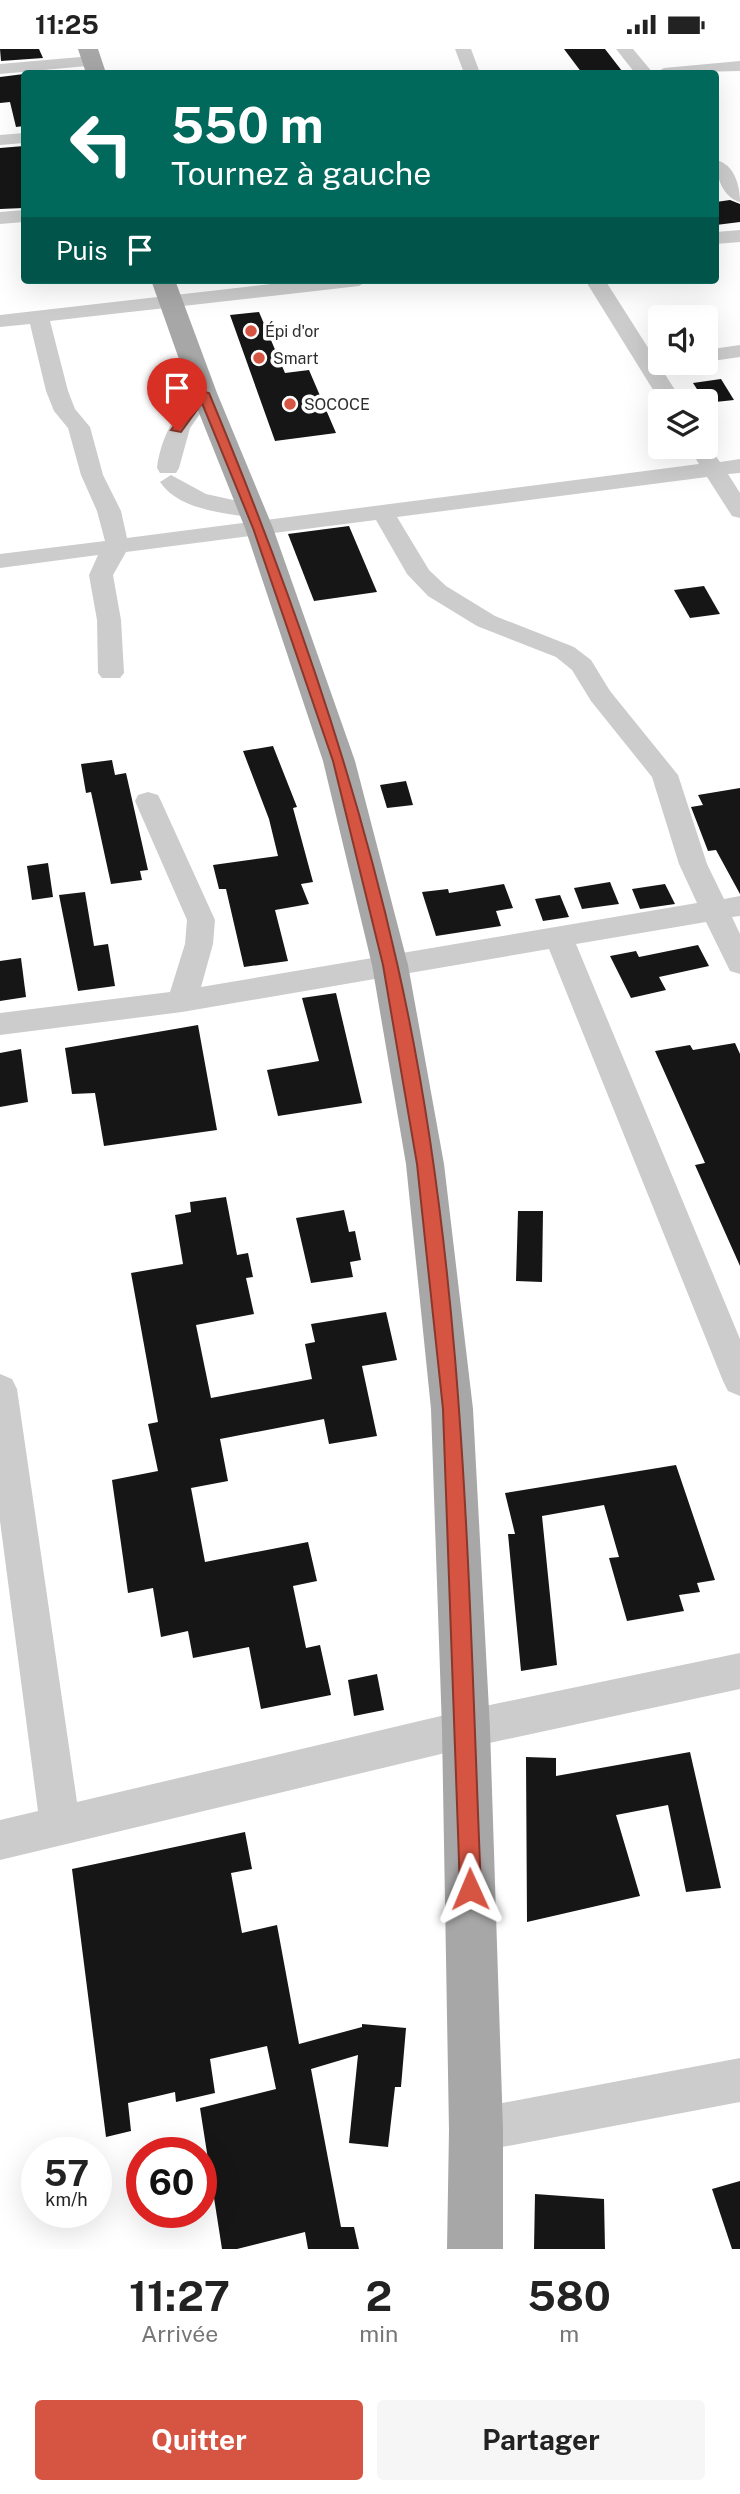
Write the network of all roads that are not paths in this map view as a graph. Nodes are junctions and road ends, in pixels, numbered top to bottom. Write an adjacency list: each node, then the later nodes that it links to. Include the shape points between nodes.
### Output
1 (463, 49): 6 (street)
2 (624, 49): 7 (street)
3 (92, 61): 5 (street)
4 (740, 66): 8 (street)
5 (0, 69)
6 (471, 70)
7 (642, 70)
8 (697, 70)
9 (21, 138): 10 (street)
10 (0, 140)
11 (719, 169): 12 (street)
12 (740, 196)
13 (21, 216): 14 (street)
14 (0, 218)
15 (740, 236): 16 (street)
16 (719, 238)
17 (289, 284): 19 (street)
18 (598, 284): 24 (street)
19 (166, 291): 20 (street); 25 (main road)
20 (38, 316): 21 (street); 32 (street, via 57,391 65,411 79,427 92,475 110,511)
21 (0, 321)
22 (740, 351): 23 (street)
23 (718, 354)
24 (648, 355)
25 (204, 393): 31 (main road); 31 (street, via 184,416 170,443 170,475 179,491 194,499)
26 (707, 459): 28 (street)
27 (740, 466): 28 (street)
28 (714, 470): 29 (street); 30 (street)
29 (740, 511)
30 (384, 514): 31 (street); 36 (street, via 419,574 438,591 486,621 565,652 582,665 600,695 665,775 693,864)
31 (256, 520): 32 (street); 39 (main road, via 340,761)
32 (118, 547): 33 (street); 34 (street, via 101,575)
33 (0, 561)
34 (111, 673)
35 (148, 801): 40 (street, via 201,921)
36 (726, 908): 37 (street); 38 (street)
37 (558, 936): 39 (street); 42 (street)
38 (740, 964)
39 (390, 965): 40 (street); 45 (main road, via 425,1164 452,1409)
40 (182, 1000): 41 (street)
41 (0, 1024)
42 (740, 1381)
43 (0, 1389): 46 (street)
44 (740, 1671): 45 (street)
45 (466, 1729): 46 (street); 49 (main road)
46 (60, 1825): 47 (street)
47 (0, 1840)
48 (740, 2080): 49 (street)
49 (476, 2130): 50 (main road)
50 (475, 2249)

